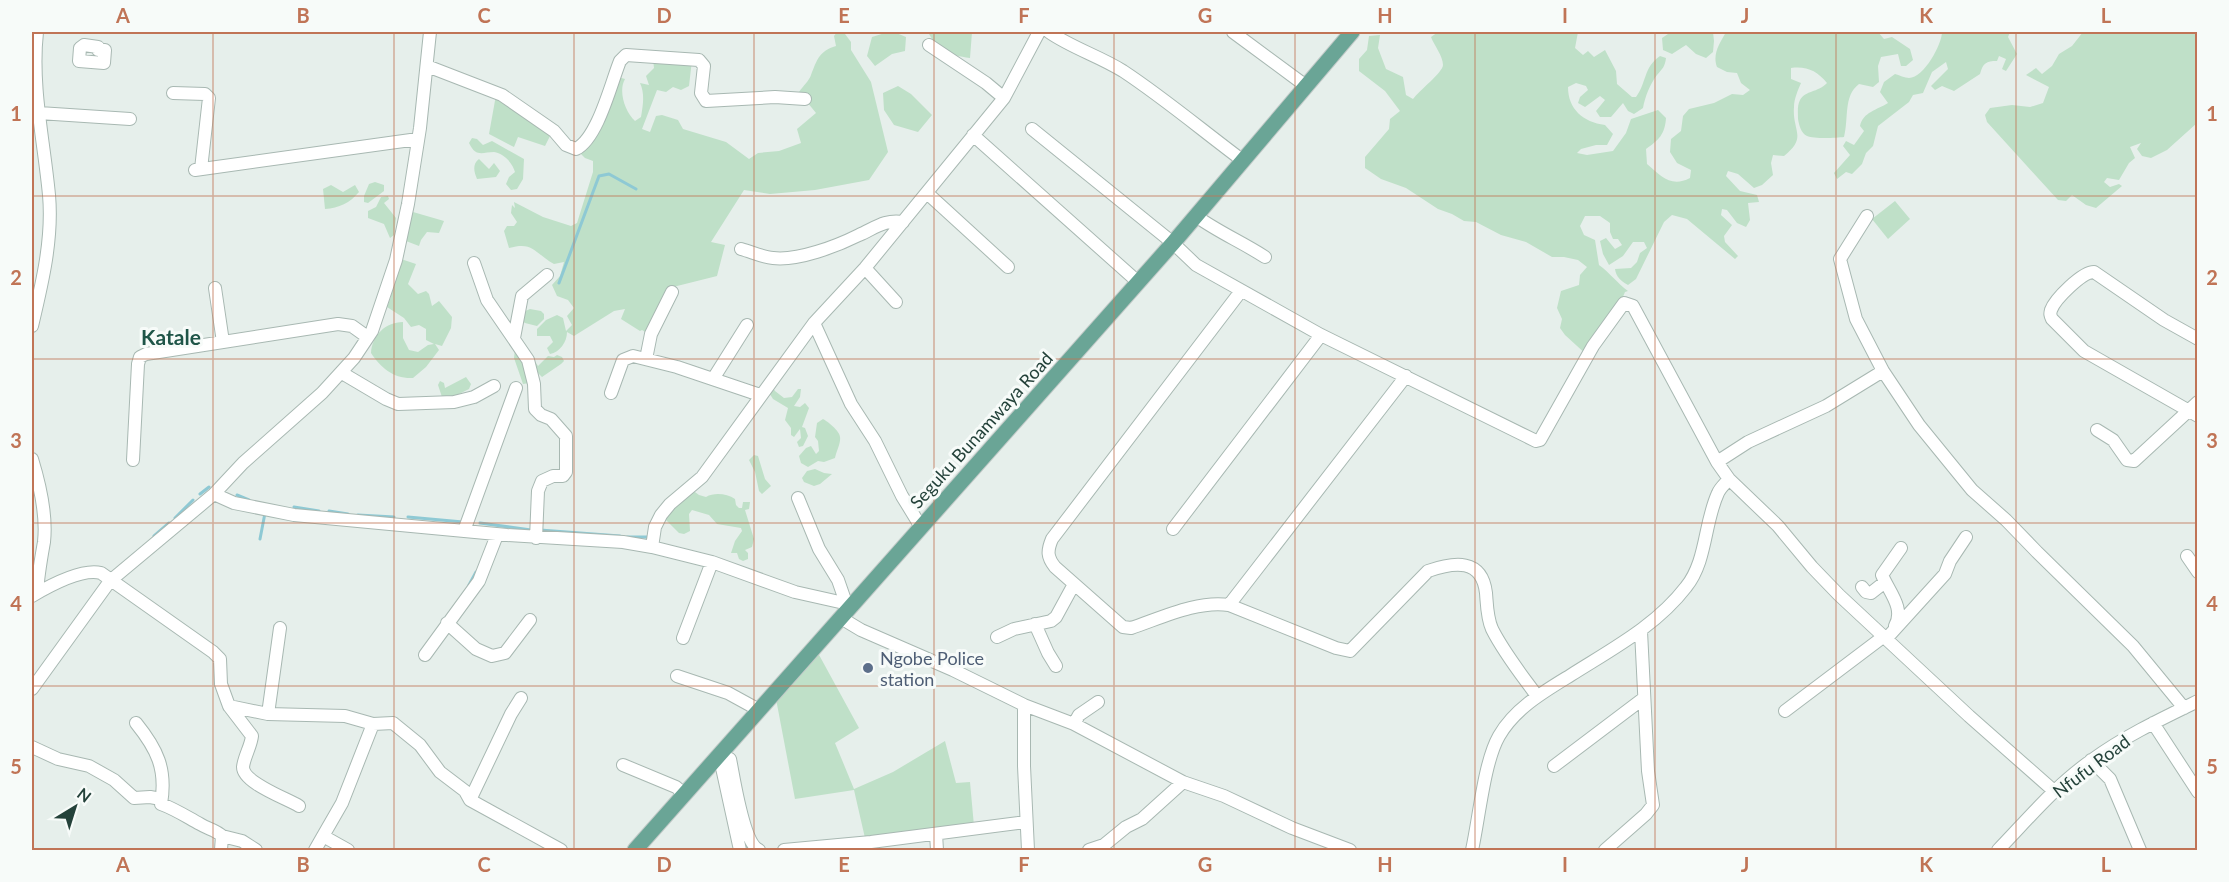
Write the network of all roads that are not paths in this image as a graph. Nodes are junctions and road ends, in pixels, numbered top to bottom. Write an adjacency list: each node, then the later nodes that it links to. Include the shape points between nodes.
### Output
1 (37, 32): 13 (street)
2 (430, 32): 8 (street)
3 (1040, 32): 11 (street)
4 (1049, 32): 19 (street, via 1121,70)
5 (1233, 32): 9 (street)
6 (1352, 32): 9 (main road, Seguku Bunamwaya Road)
7 (929, 45): 11 (street)
8 (427, 66): 12 (street, via 502,95 576,149 589,138 620,61 626,55 699,60 704,66 701,93 706,101); 17 (street)
9 (1306, 86): 19 (main road, Seguku Bunamwaya Road)
10 (173, 93): 17 (street, via 205,94 209,98 198,169)
11 (1004, 98): 16 (street)
12 (805, 99)
13 (39, 113): 14 (street); 20 (street)
14 (130, 119)
15 (1032, 129): 25 (street)
16 (973, 135): 21 (street); 32 (street)
17 (418, 139): 41 (street, via 396,260 372,330)
18 (32, 154): 20 (street)
19 (1242, 160): 22 (main road, Seguku Bunamwaya Road)
20 (45, 162): 38 (street, via 50,224 44,277)
21 (927, 193): 24 (street); 29 (street)
22 (1196, 216): 25 (main road, Seguku Bunamwaya Road); 27 (street)
23 (1867, 216): 46 (street, via 1840,260 1856,319)
24 (903, 222): 26 (street, via 880,224 830,248 783,258); 30 (street)
25 (1173, 243): 32 (main road, Seguku Bunamwaya Road); 34 (street, via 1196,265)
26 (741, 249)
27 (1265, 256)
28 (474, 263): 42 (street, via 487,300)
29 (1008, 267)
30 (865, 268): 36 (street); 37 (street)
31 (547, 275): 42 (street, via 522,296)
32 (1138, 282): 62 (main road, Seguku Bunamwaya Road)
33 (215, 288): 44 (street)
34 (1241, 291): 40 (street); 76 (street, via 1052,539 1049,560)
35 (672, 292): 45 (street, via 651,334)
36 (896, 302)
37 (814, 323): 53 (street); 62 (street, via 851,404)
38 (32, 326)
39 (747, 326): 49 (street)
40 (1321, 335): 48 (street); 63 (street)
41 (366, 336): 44 (street, via 352,326 339,324); 47 (street)
42 (514, 338): 67 (street, via 528,360 535,409 566,436 566,472 542,481 538,491)
43 (2198, 339): 54 (street, via 2094,272 2080,277 2050,312 2052,319 2084,351)
44 (223, 342): 57 (street, via 140,357)
45 (646, 359): 49 (street); 52 (street, via 626,358)
46 (1883, 371): 58 (street, via 1826,406 1748,442); 101 (street, via 1919,425 1972,490 2145,659)
47 (342, 373): 50 (street, via 398,404 454,402); 60 (street)
48 (1406, 376): 58 (street, via 1538,441 1593,346 1624,303 1629,303); 80 (street)
49 (713, 379): 53 (street)
50 (494, 386)
51 (516, 388): 64 (street)
52 (611, 393)
53 (760, 395): 68 (street, via 702,477 661,515)
54 (2195, 410): 55 (street, via 2132,461 2125,458 2113,440)
55 (2097, 430)
56 (32, 459): 70 (street, via 44,518 44,540)
57 (133, 460)
58 (1717, 462): 59 (street)
59 (1729, 479): 86 (street, via 1719,491 1691,579 1660,616); 87 (street, via 1778,526 1819,574)
60 (214, 494): 64 (street, via 294,515); 74 (street)
61 (798, 498): 79 (street, via 819,549)
62 (921, 526): 79 (main road, Seguku Bunamwaya Road)
63 (1173, 529)
64 (464, 531): 65 (street)
65 (497, 534): 67 (street); 83 (street, via 479,581)
66 (1966, 537): 87 (street, via 1945,574)
67 (536, 538): 68 (street)
68 (652, 547): 72 (street)
69 (1901, 548): 75 (street, via 1882,575)
70 (36, 555): 78 (street)
71 (2187, 556): 73 (street)
72 (712, 562): 79 (street, via 795,592); 89 (street)
73 (2198, 572)
74 (110, 581): 78 (street, via 101,573 85,572); 93 (street); 100 (street, via 213,651 220,659 221,684)
75 (1885, 582): 77 (street, via 1871,593); 87 (street, via 1899,608 1899,619)
76 (1074, 584): 80 (street, via 1123,627 1131,628 1209,604); 84 (street, via 1056,617)
77 (1862, 587)
78 (34, 594)
79 (849, 604): 81 (main road, Seguku Bunamwaya Road)
80 (1229, 605): 94 (street, via 1350,651 1428,571 1460,564 1473,567 1482,576 1491,627)
81 (841, 618): 99 (street); 102 (main road, Seguku Bunamwaya Road)
82 (530, 620): 83 (street, via 505,653 492,656 476,649)
83 (447, 623): 90 (street)
84 (1035, 624): 88 (street); 91 (street)
85 (280, 628): 104 (street)
86 (1641, 631): 94 (street); 96 (street)
87 (1887, 636): 103 (street); 115 (street)
88 (997, 637)
89 (683, 638)
90 (425, 655)
91 (1056, 666)
92 (677, 676): 102 (street, via 728,693)
93 (32, 689)
94 (1536, 696): 139 (street, via 1509,723 1493,749)
95 (521, 698): 118 (street)
96 (1644, 698): 113 (street); 140 (street, via 1653,806)
97 (2198, 701): 101 (street, Nfufu Road)
98 (1098, 702): 108 (street, via 1079,715)
99 (1024, 705): 108 (street); 121 (street)
100 (229, 706): 104 (street); 120 (street, via 252,736 243,765 247,777)
101 (2184, 708): 106 (street, Nfufu Road)
102 (759, 710): 110 (main road, Seguku Bunamwaya Road)
103 (1785, 711)
104 (268, 714): 107 (street, via 345,716)
105 (136, 723): 119 (street, via 152,742 159,759 164,788)
106 (2152, 723): 111 (street, Nfufu Road); 116 (street)
107 (373, 724): 118 (street, via 393,723 409,735); 124 (street, via 342,803)
108 (1074, 724): 114 (street)
109 (32, 747): 119 (street, via 58,759 89,766 135,798 157,798)
110 (724, 757): 117 (main road, Seguku Bunamwaya Road); 132 (street); 133 (street, via 747,836 753,848)
111 (2091, 760): 115 (street, Nfufu Road); 142 (street, via 2110,779)
112 (623, 765): 117 (street)
113 (1554, 766)
114 (1183, 782): 137 (street, via 1142,819 1104,846); 138 (street)
115 (2054, 791): 141 (street, Nfufu Road)
116 (2198, 792)
117 (684, 794): 131 (main road, Seguku Bunamwaya Road)
118 (470, 800): 130 (street)
119 (161, 804): 123 (street)
120 (299, 806)
121 (1026, 822): 122 (street); 136 (street)
122 (936, 834): 125 (street); 135 (street)
123 (222, 836): 126 (street); 127 (street)
124 (323, 836): 128 (street); 129 (street)
125 (847, 848): 134 (street)
126 (221, 850)
127 (256, 850)
128 (315, 850)
129 (348, 850)
130 (561, 850)
131 (634, 850)
132 (740, 850)
133 (759, 850)
134 (784, 850)
135 (937, 850)
136 (1028, 850)
137 (1089, 850)
138 (1350, 850)
139 (1472, 850)
140 (1605, 850)
141 (1998, 850)
142 (2140, 850)

